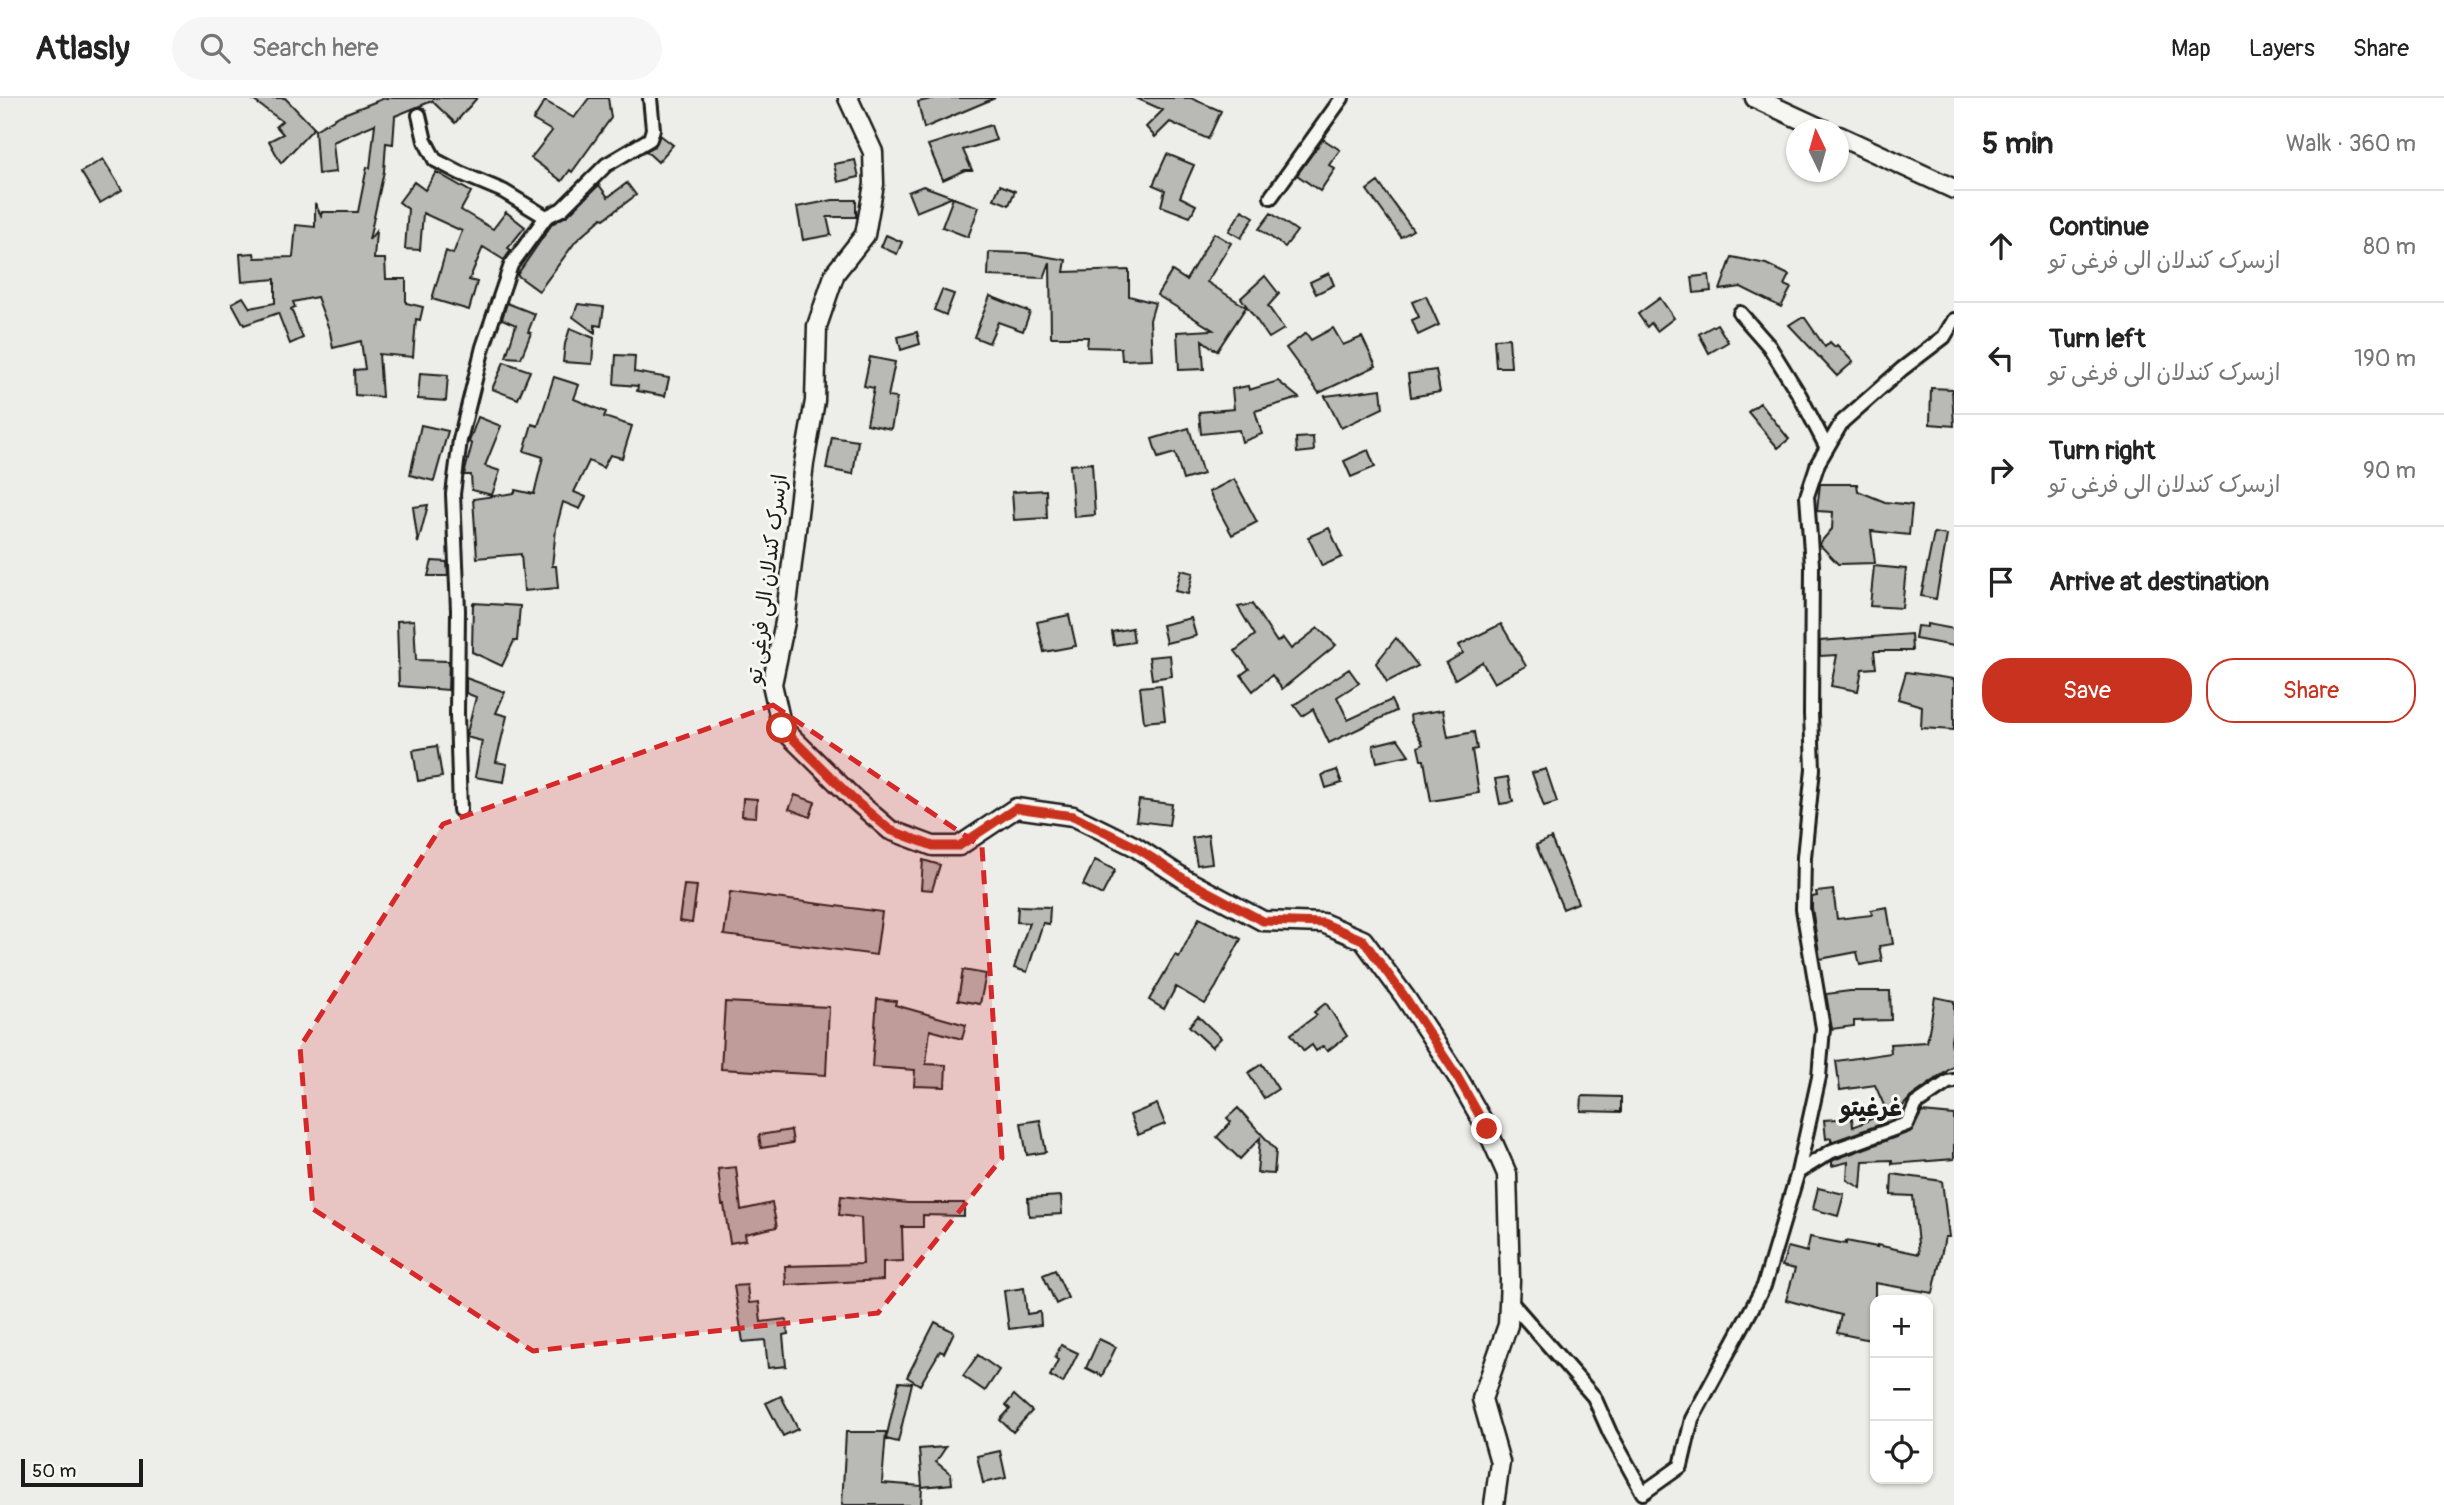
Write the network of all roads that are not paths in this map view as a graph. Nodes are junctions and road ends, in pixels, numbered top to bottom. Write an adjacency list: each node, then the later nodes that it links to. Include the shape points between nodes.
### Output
1 (650, 98): 10 (street, via 650,139 606,165 562,209)
2 (848, 98): 17 (street, ازسرک کندلان الی فرغی تو, via 873,152 874,184 865,235 835,274 817,326 815,401 785,622 772,684 782,728 890,830 933,846 959,846 1016,808 1073,816 1263,921 1323,923 1363,940 1457,1076 1507,1174)
3 (1342, 98): 9 (street)
4 (1755, 98): 6 (street)
5 (419, 115): 10 (street, via 435,160)
6 (1800, 119)
7 (1849, 141): 8 (street)
8 (1954, 189)
9 (1271, 197)
10 (546, 217): 14 (street, via 511,265 483,348 460,440 453,494)
11 (1740, 313): 13 (street, via 1769,346)
12 (1954, 320): 13 (street, via 1944,337 1842,422)
13 (1827, 448): 16 (street, via 1807,496 1813,769 1803,896 1823,1028 1819,1077)
14 (460, 810)
15 (1954, 1081): 16 (street, via 1916,1104 1907,1124 1832,1151)
16 (1798, 1172): 17 (street, via 1764,1286 1692,1419 1681,1466 1643,1493 1594,1397)
17 (1509, 1300): 18 (street, ازسرک کندلان الی فرغی تو, via 1508,1325 1482,1399 1500,1462)
18 (1494, 1505)

